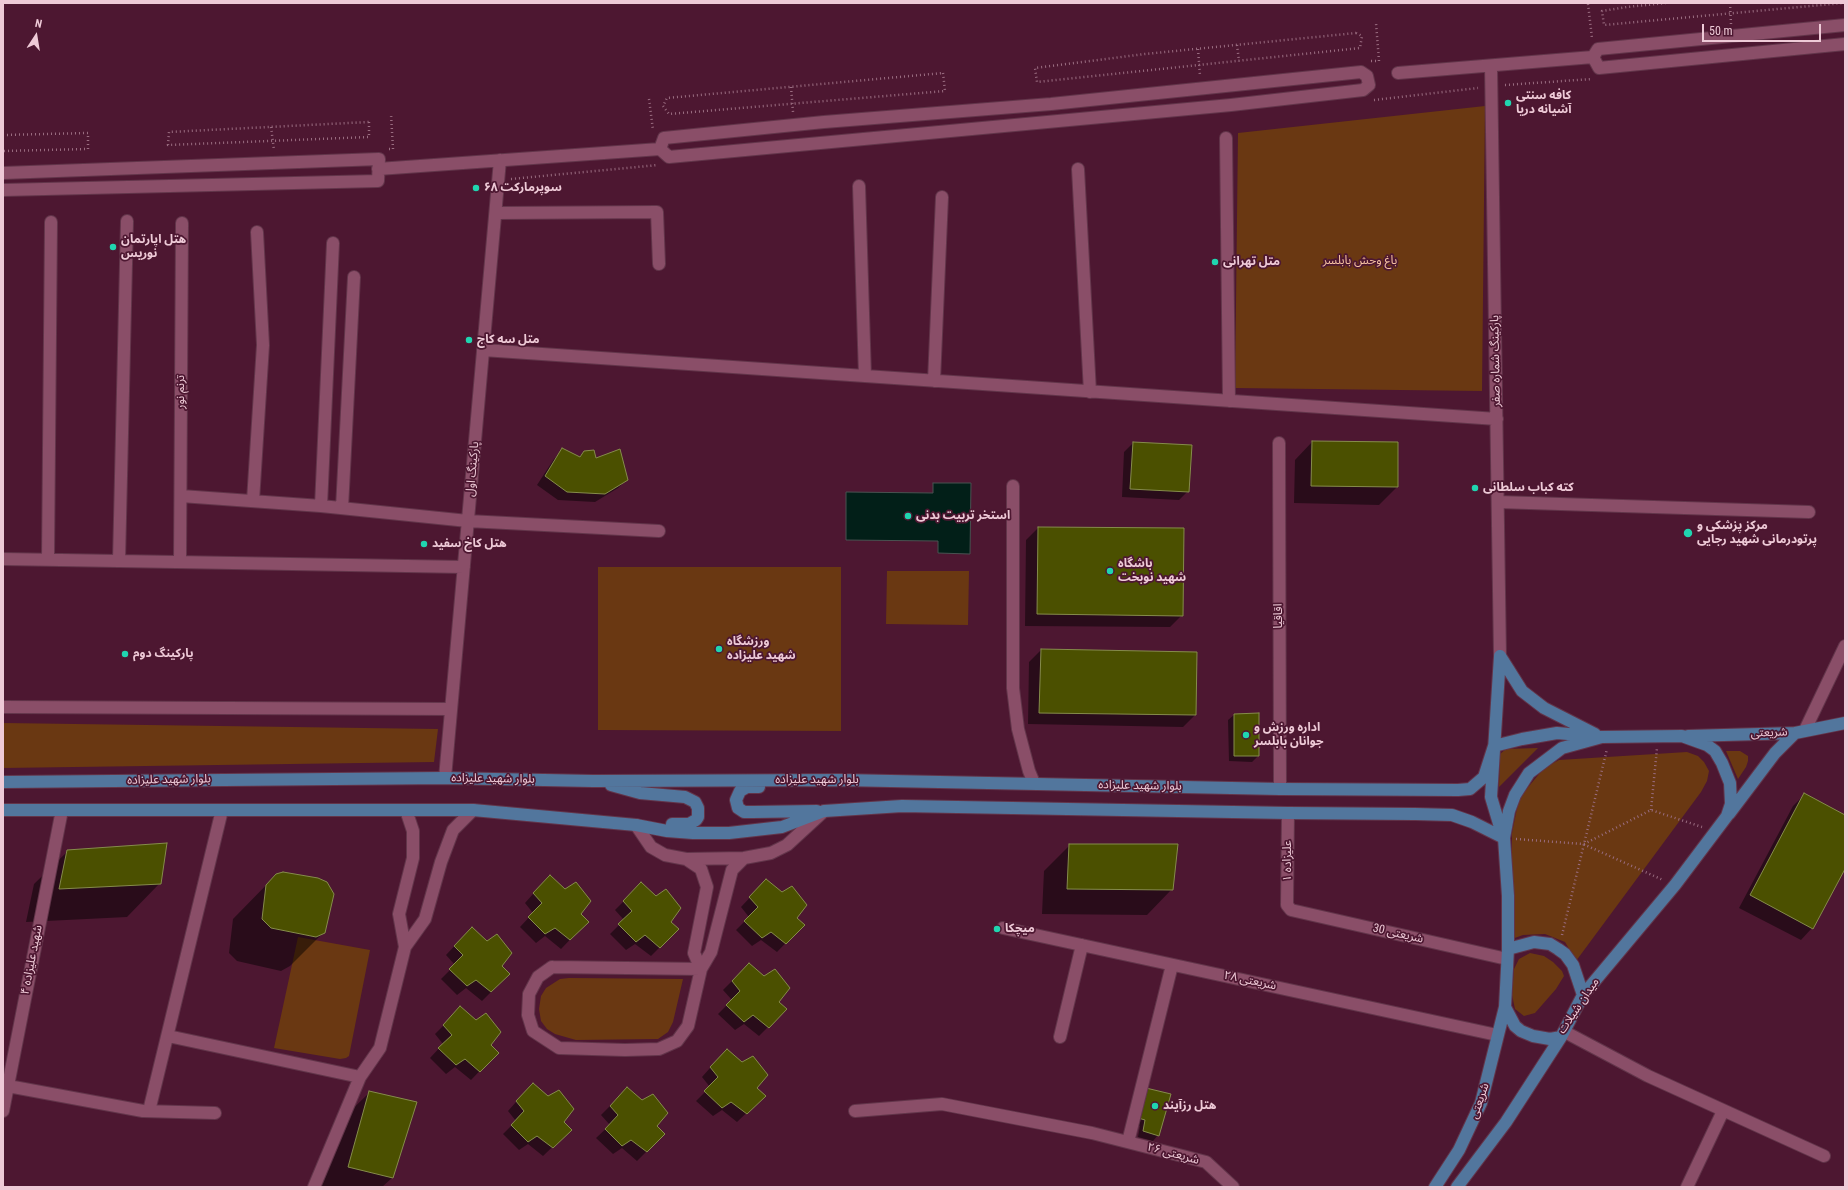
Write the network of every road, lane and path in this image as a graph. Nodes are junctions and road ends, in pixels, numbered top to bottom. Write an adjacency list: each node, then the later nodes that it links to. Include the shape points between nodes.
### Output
1 (1666, 3): 4 (path, via 1602,11 1604,25)
2 (1730, 3): 4 (path)
3 (1843, 3): 4 (path)
4 (1731, 13): 6 (path)
5 (1845, 25): 7 (street)
6 (1731, 28)
7 (1786, 31): 8 (street); 12 (street, via 1782,43)
8 (1760, 33): 13 (street, via 1769,42); 14 (street, via 1598,49)
9 (1845, 44): 12 (street)
10 (1237, 45): 11 (path); 15 (path); 15 (path, via 1356,33 1362,36 1360,48)
11 (1198, 49): 16 (path); 16 (path, via 1035,68 1037,82)
12 (1787, 50): 13 (street)
13 (1768, 52): 14 (street, via 1599,68)
14 (1590, 58): 17 (street)
15 (1239, 60): 16 (path)
16 (1199, 65): 19 (path)
17 (1491, 66): 18 (street); 56 (street, پارکینگ شماره صفر)
18 (1398, 73)
19 (1201, 77)
20 (791, 87): 22 (path); 22 (path, via 667,98 663,106 669,114); 22 (path, via 943,73 945,91)
21 (1133, 96): 23 (street); 23 (street, via 1361,72 1367,76 1369,85 1363,90); 24 (street)
22 (793, 103): 25 (path)
23 (1136, 114): 30 (street)
24 (824, 122): 25 (street); 30 (street)
25 (795, 125): 31 (street, via 664,138)
26 (271, 127): 29 (path); 29 (path, via 369,122 370,137); 29 (path, via 169,132 168,145)
27 (3, 135): 32 (path, via 88,133 88,149)
28 (1226, 138): 55 (street)
29 (273, 141): 33 (path)
30 (827, 143): 31 (street, via 669,157)
31 (660, 149): 34 (street)
32 (3, 151)
33 (275, 156)
34 (500, 160): 36 (street); 43 (street, پارکینگ اول)
35 (136, 168): 36 (street, via 379,159); 38 (street); 40 (street)
36 (378, 169): 40 (street, via 378,181)
37 (1078, 169): 54 (street)
38 (3, 173)
39 (860, 186): 52 (street)
40 (136, 187): 41 (street)
41 (3, 190)
42 (942, 197): 53 (street)
43 (496, 213): 49 (street, via 657,212); 51 (street, پارکینگ اول)
44 (127, 220): 69 (street)
45 (51, 222): 68 (street)
46 (182, 223): 59 (street, ترنم نور)
47 (257, 232): 60 (street, via 263,345)
48 (333, 243): 62 (street)
49 (659, 264)
50 (354, 277): 63 (street)
51 (483, 350): 52 (street); 65 (street, پارکینگ اول)
52 (865, 376): 53 (street)
53 (934, 381): 54 (street)
54 (1090, 392): 55 (street)
55 (1229, 401): 56 (street)
56 (1497, 420): 61 (street, پارکینگ شماره صفر)
57 (1279, 443): 87 (street, اقاقیا)
58 (1013, 486): 86 (street, via 1013,688 1018,729)
59 (181, 496): 60 (street); 70 (street, ترنم نور)
60 (253, 501): 62 (street)
61 (1498, 502): 64 (street); 73 (street, پارکینگ شماره صفر)
62 (321, 506): 63 (street)
63 (342, 508): 65 (street)
64 (1809, 512)
65 (468, 521): 66 (street); 71 (street, پارکینگ اول)
66 (659, 531)
67 (3, 559): 68 (street)
68 (48, 560): 69 (street)
69 (119, 561): 70 (street)
70 (180, 562): 71 (street)
71 (464, 567): 75 (street, پارکینگ اول)
72 (1845, 646): 77 (street)
73 (1500, 656): 80 (main road, via 1522,691 1544,708); 81 (main road)
74 (3, 707): 75 (street)
75 (451, 709): 82 (street, پارکینگ اول)
76 (1845, 723): 77 (main road)
77 (1800, 731): 79 (main road, شریعتی); 96 (main road, شریعتی, via 1775,753)
78 (1658, 736): 79 (main road, میدان شیلات); 80 (main road, میدان شیلات); 93 (path)
79 (1682, 736): 96 (main road, میدان شیلات, via 1707,746 1722,763 1730,783 1731,804)
80 (1606, 737): 81 (main road, via 1557,733); 99 (main road, میدان شیلات, via 1562,748 1529,773 1515,795); 100 (path)
81 (1494, 746): 87 (main road, بلوار شهید علیزاده, via 1484,777 1470,790); 99 (main road, via 1491,797)
82 (445, 778): 84 (main road, بلوار شهید علیزاده); 85 (main road, بلوار شهید علیزاده)
83 (842, 780): 84 (main road, بلوار شهید علیزاده); 86 (main road, بلوار شهید علیزاده); 94 (main road, via 746,787 740,791 736,800 738,808 744,812)
84 (593, 781): 97 (main road, via 640,793 685,797 695,802 698,808 698,817 689,824)
85 (3, 782)
86 (1034, 783): 87 (main road, بلوار شهید علیزاده)
87 (1280, 789)
88 (3, 810): 89 (main road, بلوار شهید علیزاده)
89 (62, 810): 90 (main road, بلوار شهید علیزاده); 119 (street, شهید علیزاده ۴)
90 (222, 810): 91 (main road, بلوار شهید علیزاده); 116 (street)
91 (406, 810): 92 (main road, بلوار شهید علیزاده); 107 (street, via 413,831 413,858 399,914)
92 (473, 810): 97 (main road, بلوار شهید علیزاده); 107 (street, via 453,830 425,919)
93 (1651, 810): 98 (path); 100 (path)
94 (824, 812): 95 (main road, بلوار شهید علیزاده, via 902,806); 97 (main road, بلوار شهید علیزاده, via 782,827 729,833 667,831); 101 (street, via 787,845 771,853)
95 (1288, 813): 99 (main road, بلوار شهید علیزاده, via 1452,815); 104 (street, علیزاده ۱)
96 (1727, 816): 98 (main road, میدان شیلات)
97 (636, 825): 102 (street, via 651,848 665,855)
98 (1715, 832): 103 (main road, میدان شیلات)
99 (1504, 838): 100 (path); 109 (main road, میدان شیلات)
100 (1583, 844): 103 (path); 108 (path)
101 (744, 858): 102 (street); 111 (street, via 732,870 711,952)
102 (686, 859): 111 (street, via 701,869 707,887 694,953)
103 (1675, 885): 112 (main road, میدان شیلات)
104 (1289, 908): 109 (street, شریعتی 30)
105 (1004, 928): 106 (street, شریعتی ۲۸)
106 (1082, 945): 110 (street, شریعتی ۲۸); 117 (street)
107 (405, 947): 118 (street, via 380,1048)
108 (1558, 949): 109 (main road, via 1550,944 1534,942); 112 (main road, via 1573,965)
109 (1508, 954): 113 (main road, میدان شیلات)
110 (1172, 965): 115 (street, شریعتی ۲۸); 125 (street)
111 (701, 969): 111 (street, via 688,1026 677,1041 659,1050 559,1048 533,1031 528,1015 529,994 538,977 552,967)
112 (1583, 995): 114 (main road, میدان شیلات)
113 (1505, 1007): 114 (main road, میدان شیلات, via 1515,1026 1521,1031 1550,1039); 115 (main road, شریعتی)
114 (1563, 1034): 123 (street); 130 (main road, via 1506,1122)
115 (1497, 1035): 129 (main road, شریعتی, via 1481,1103 1459,1150)
116 (168, 1036): 118 (street); 121 (street)
117 (1060, 1037)
118 (360, 1077): 127 (street)
119 (8, 1086): 120 (street, شهید علیزاده ۴); 121 (street)
120 (3, 1111)
121 (149, 1111): 124 (street)
122 (855, 1111): 125 (street, شریعتی ۲۶, via 942,1104)
123 (1723, 1111): 126 (street); 131 (street)
124 (215, 1113)
125 (1128, 1142): 128 (street, شریعتی ۲۶, via 1206,1162)
126 (1824, 1156)
127 (314, 1187)
128 (1233, 1187)
129 (1435, 1187)
130 (1458, 1187)
131 (1687, 1187)

